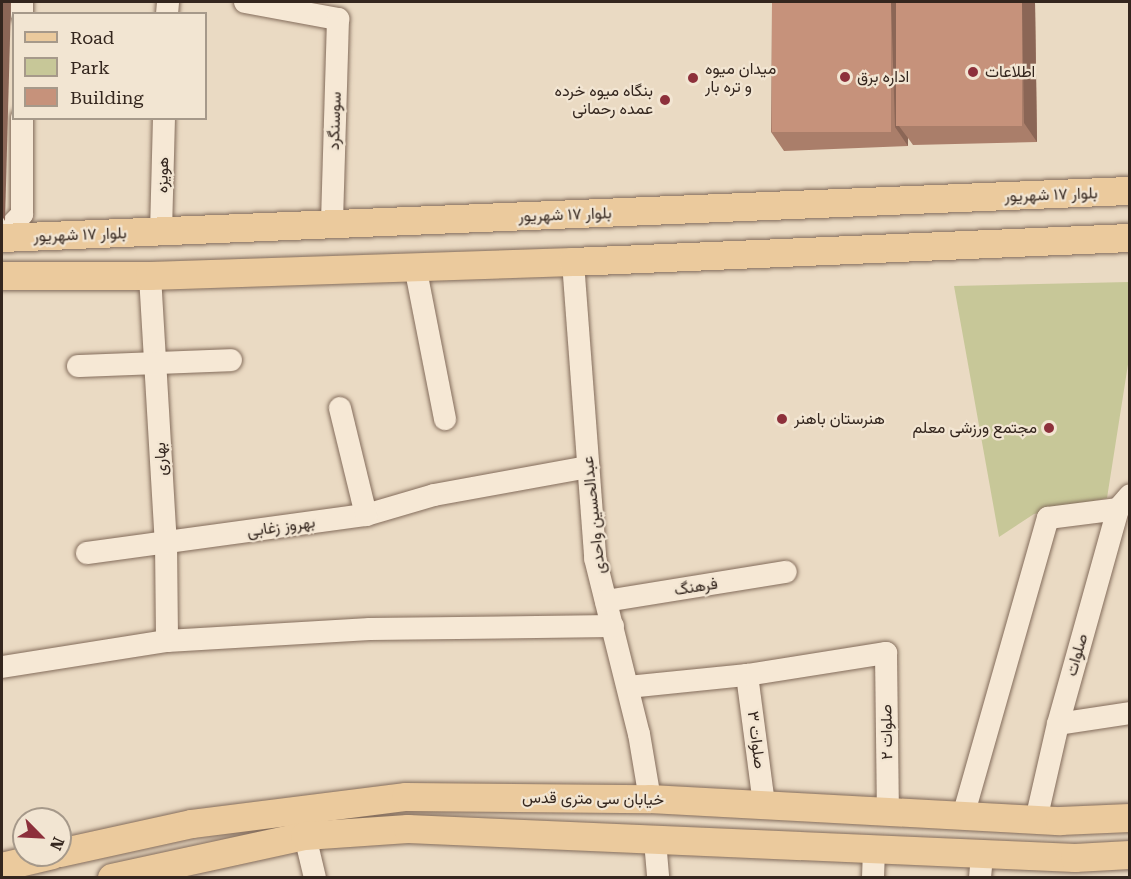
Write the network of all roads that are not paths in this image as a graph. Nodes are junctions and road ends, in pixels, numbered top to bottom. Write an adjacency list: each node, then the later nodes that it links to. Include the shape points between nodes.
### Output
1 (245, 2): 5 (street, سوسنگرد, via 338,19)
2 (22, 120): 7 (street, via 22,214)
3 (164, 120): 6 (street, هویزه)
4 (1130, 191): 5 (main road, بلوار ١٧ شهریور)
5 (332, 224): 6 (main road, بلوار ١٧ شهریور)
6 (161, 232): 7 (main road, بلوار ١٧ شهریور)
7 (2, 237)
8 (1130, 238): 9 (main road)
9 (573, 262): 10 (main road); 18 (street, عبدالحسین واحدی)
10 (414, 266): 12 (main road); 17 (street)
11 (2, 276): 12 (main road)
12 (150, 276): 14 (street, بهاری)
13 (231, 360): 14 (street)
14 (155, 362): 15 (street); 21 (street, بهاری)
15 (78, 366)
16 (340, 408): 20 (street)
17 (445, 419)
18 (588, 467): 20 (street, بهروز زغابی, via 434,495); 24 (street, عبدالحسین واحدی, via 595,558)
19 (1124, 502): 31 (street, صلوات); 35 (street, via 1048,518)
20 (366, 515): 21 (street, بهروز زغابی)
21 (166, 542): 22 (street, بهروز زغابی); 26 (street, بهاری)
22 (87, 553)
23 (786, 572): 24 (street, فرهنگ)
24 (606, 601): 25 (street, عبدالحسین واحدی)
25 (613, 626): 26 (street, via 370,629); 29 (street, عبدالحسین واحدی)
26 (167, 641): 27 (street)
27 (2, 667)
28 (747, 675): 29 (street); 33 (street, صلوات ۳); 34 (street, صلوات ۲, via 886,653)
29 (628, 687): 32 (street, عبدالحسین واحدی)
30 (1130, 713): 31 (street)
31 (1058, 724): 37 (street, صلوات)
32 (650, 799): 33 (main road, خیابان سی متری قدس); 38 (main road, خیابان سی متری قدس, via 406,797)
33 (764, 805): 34 (main road, خیابان سی متری قدس)
34 (888, 811): 35 (main road, خیابان سی متری قدس)
35 (963, 816): 37 (main road, خیابان سی متری قدس)
36 (1130, 818): 37 (main road, خیابان سی متری قدس)
37 (1036, 820)
38 (192, 824): 42 (main road, خیابان سی متری قدس); 44 (main road, via 216,832 220,843)
39 (305, 836): 40 (main road, via 408,829); 44 (main road); 48 (street)
40 (656, 841): 41 (main road); 49 (street)
41 (874, 847): 45 (main road); 50 (street)
42 (72, 851)
43 (1130, 855): 46 (main road)
44 (202, 856): 47 (main road)
45 (981, 866): 46 (main road)
46 (1075, 868)
47 (112, 878)
48 (315, 878)
49 (658, 878)
50 (873, 878)

